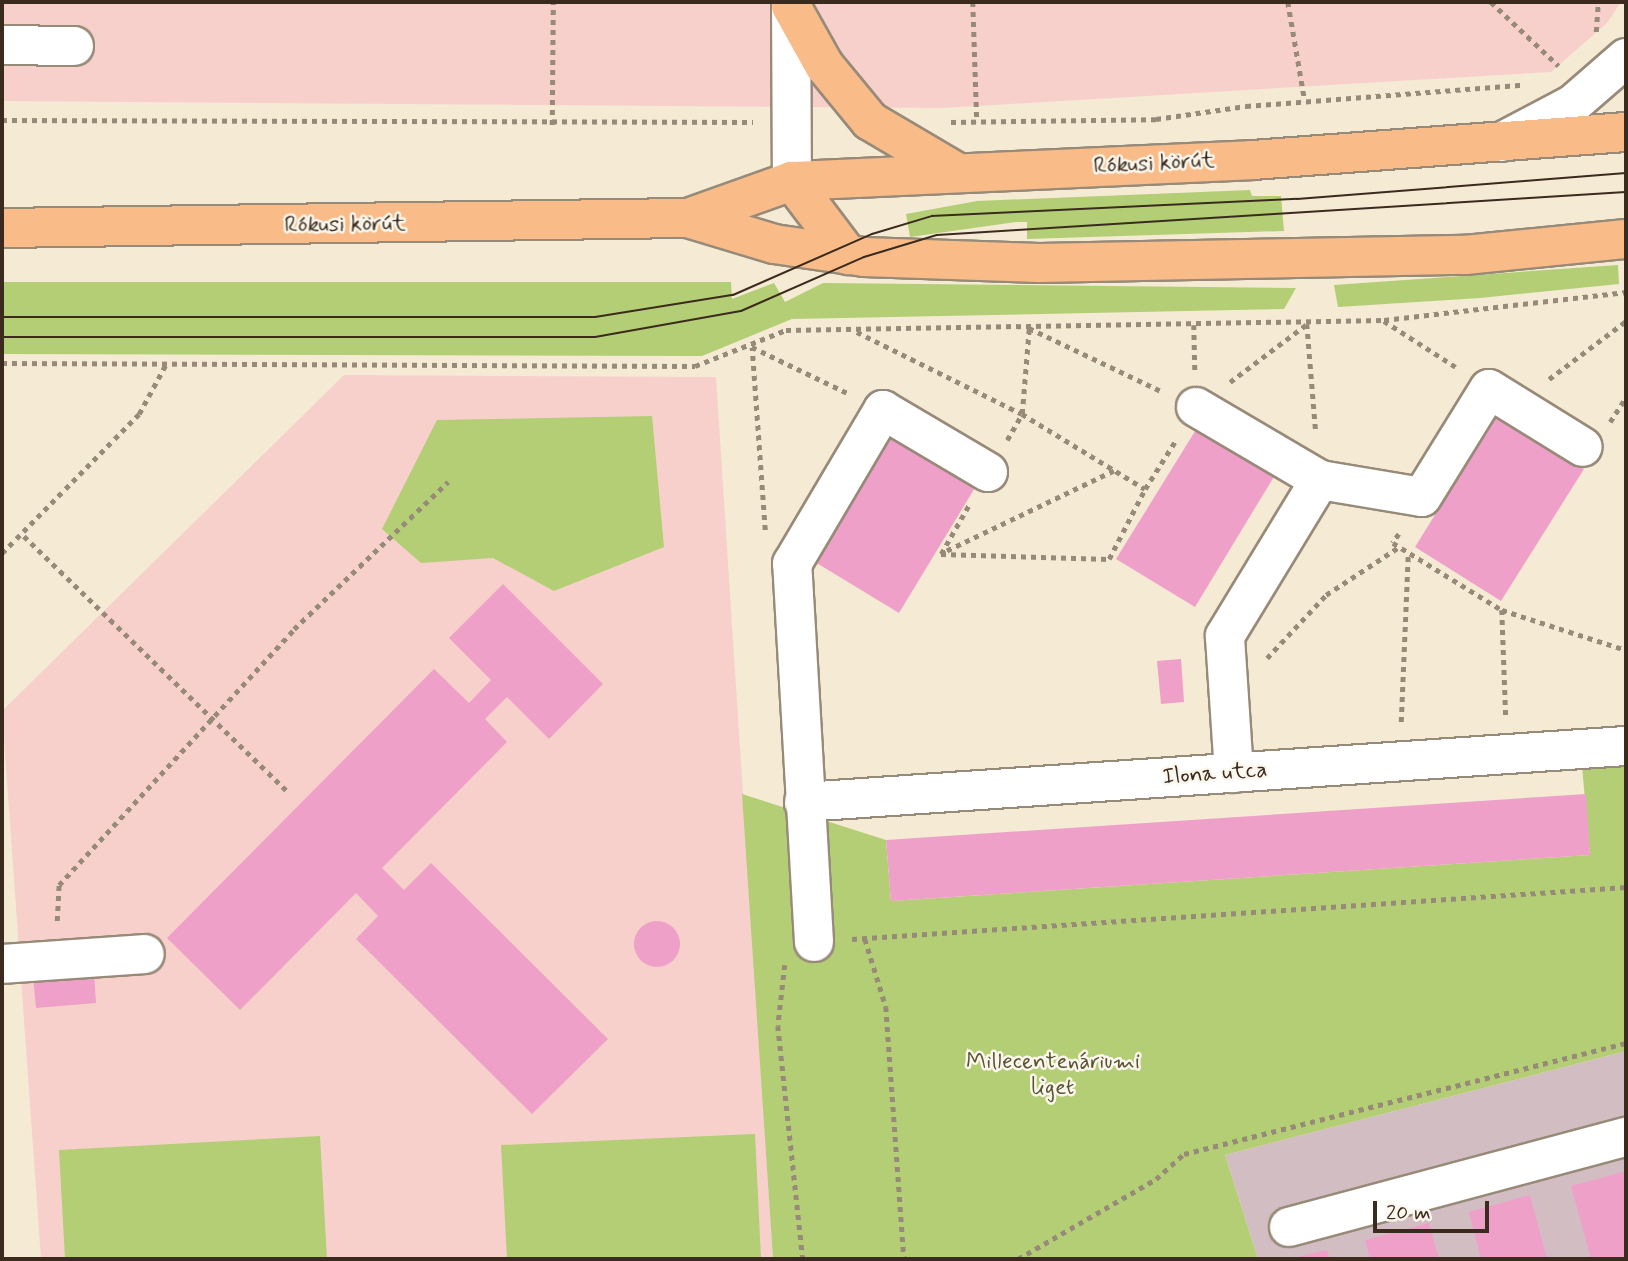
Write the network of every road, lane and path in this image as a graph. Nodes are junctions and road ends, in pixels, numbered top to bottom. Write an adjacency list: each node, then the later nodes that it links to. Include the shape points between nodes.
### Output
1 (553, 2): 12 (path)
2 (972, 2): 11 (path)
3 (1288, 2): 10 (path)
4 (1492, 2): 9 (path)
5 (791, 4): 15 (main road, via 824,65 870,121); 16 (street)
6 (2, 45): 7 (street)
7 (74, 46)
8 (1626, 58): 14 (street, via 1573,104)
9 (1567, 74)
10 (1305, 100)
11 (977, 122)
12 (552, 125)
13 (1626, 132): 14 (main road, Rókusi körút)
14 (1500, 142): 15 (main road, Rókusi körút)
15 (960, 173): 16 (main road, Rókusi körút)
16 (792, 181): 17 (main road, Rókusi körút); 20 (main road)
17 (688, 218): 18 (main road, Rókusi körút); 20 (main road, Rókusi körút, via 774,244)
18 (2, 228)
19 (1626, 239): 20 (main road, Rókusi körút, via 1465,255 1196,263)
20 (848, 255)
21 (1626, 292): 22 (path)
22 (1384, 320): 24 (path); 30 (path)
23 (1626, 321): 30 (path)
24 (1307, 323): 25 (path); 31 (path); 37 (path)
25 (1030, 328): 26 (path); 31 (path); 33 (path)
26 (854, 330): 27 (path, via 786,330); 33 (path)
27 (752, 347): 29 (path, via 695,366); 32 (path); 46 (path, via 766,544)
28 (2, 363): 29 (path)
29 (166, 364): 41 (path, via 139,414)
30 (1502, 397): 34 (street); 40 (street)
31 (1196, 407): 37 (street); 39 (path)
32 (884, 410): 36 (street); 46 (street)
33 (1021, 414): 35 (path); 36 (path)
34 (1583, 447)
35 (1114, 471): 39 (path); 45 (path)
36 (988, 472): 45 (path)
37 (1320, 480): 40 (street); 49 (street, via 1225,636)
38 (448, 482): 50 (path)
39 (1145, 489): 45 (path, via 1109,559)
40 (1422, 497): 42 (path, via 1393,543)
41 (24, 536): 44 (path); 50 (path)
42 (1399, 547): 43 (path); 49 (path, via 1326,596)
43 (1408, 552): 47 (path); 53 (path)
44 (2, 553)
45 (941, 554)
46 (792, 564): 56 (street)
47 (1502, 610): 48 (path); 52 (path)
48 (1626, 650)
49 (1229, 698): 54 (street)
50 (212, 717): 55 (path); 61 (path, via 59,886)
51 (1626, 746): 52 (street, Ilona utca)
52 (1508, 754): 53 (street, Ilona utca)
53 (1399, 762): 54 (street, Ilona utca)
54 (1234, 773): 56 (street, Ilona utca)
55 (289, 793)
56 (804, 802): 59 (street)
57 (1626, 887): 58 (path)
58 (865, 939): 59 (path); 67 (path, via 886,1007)
59 (814, 942): 66 (path, via 791,946 778,1026)
60 (145, 954): 61 (street)
61 (60, 960): 62 (street)
62 (2, 964)
63 (1626, 1043): 68 (path, via 1184,1154 1156,1179)
64 (1626, 1137): 65 (street)
65 (1289, 1227)
66 (803, 1259)
67 (904, 1259)
68 (1018, 1259)

